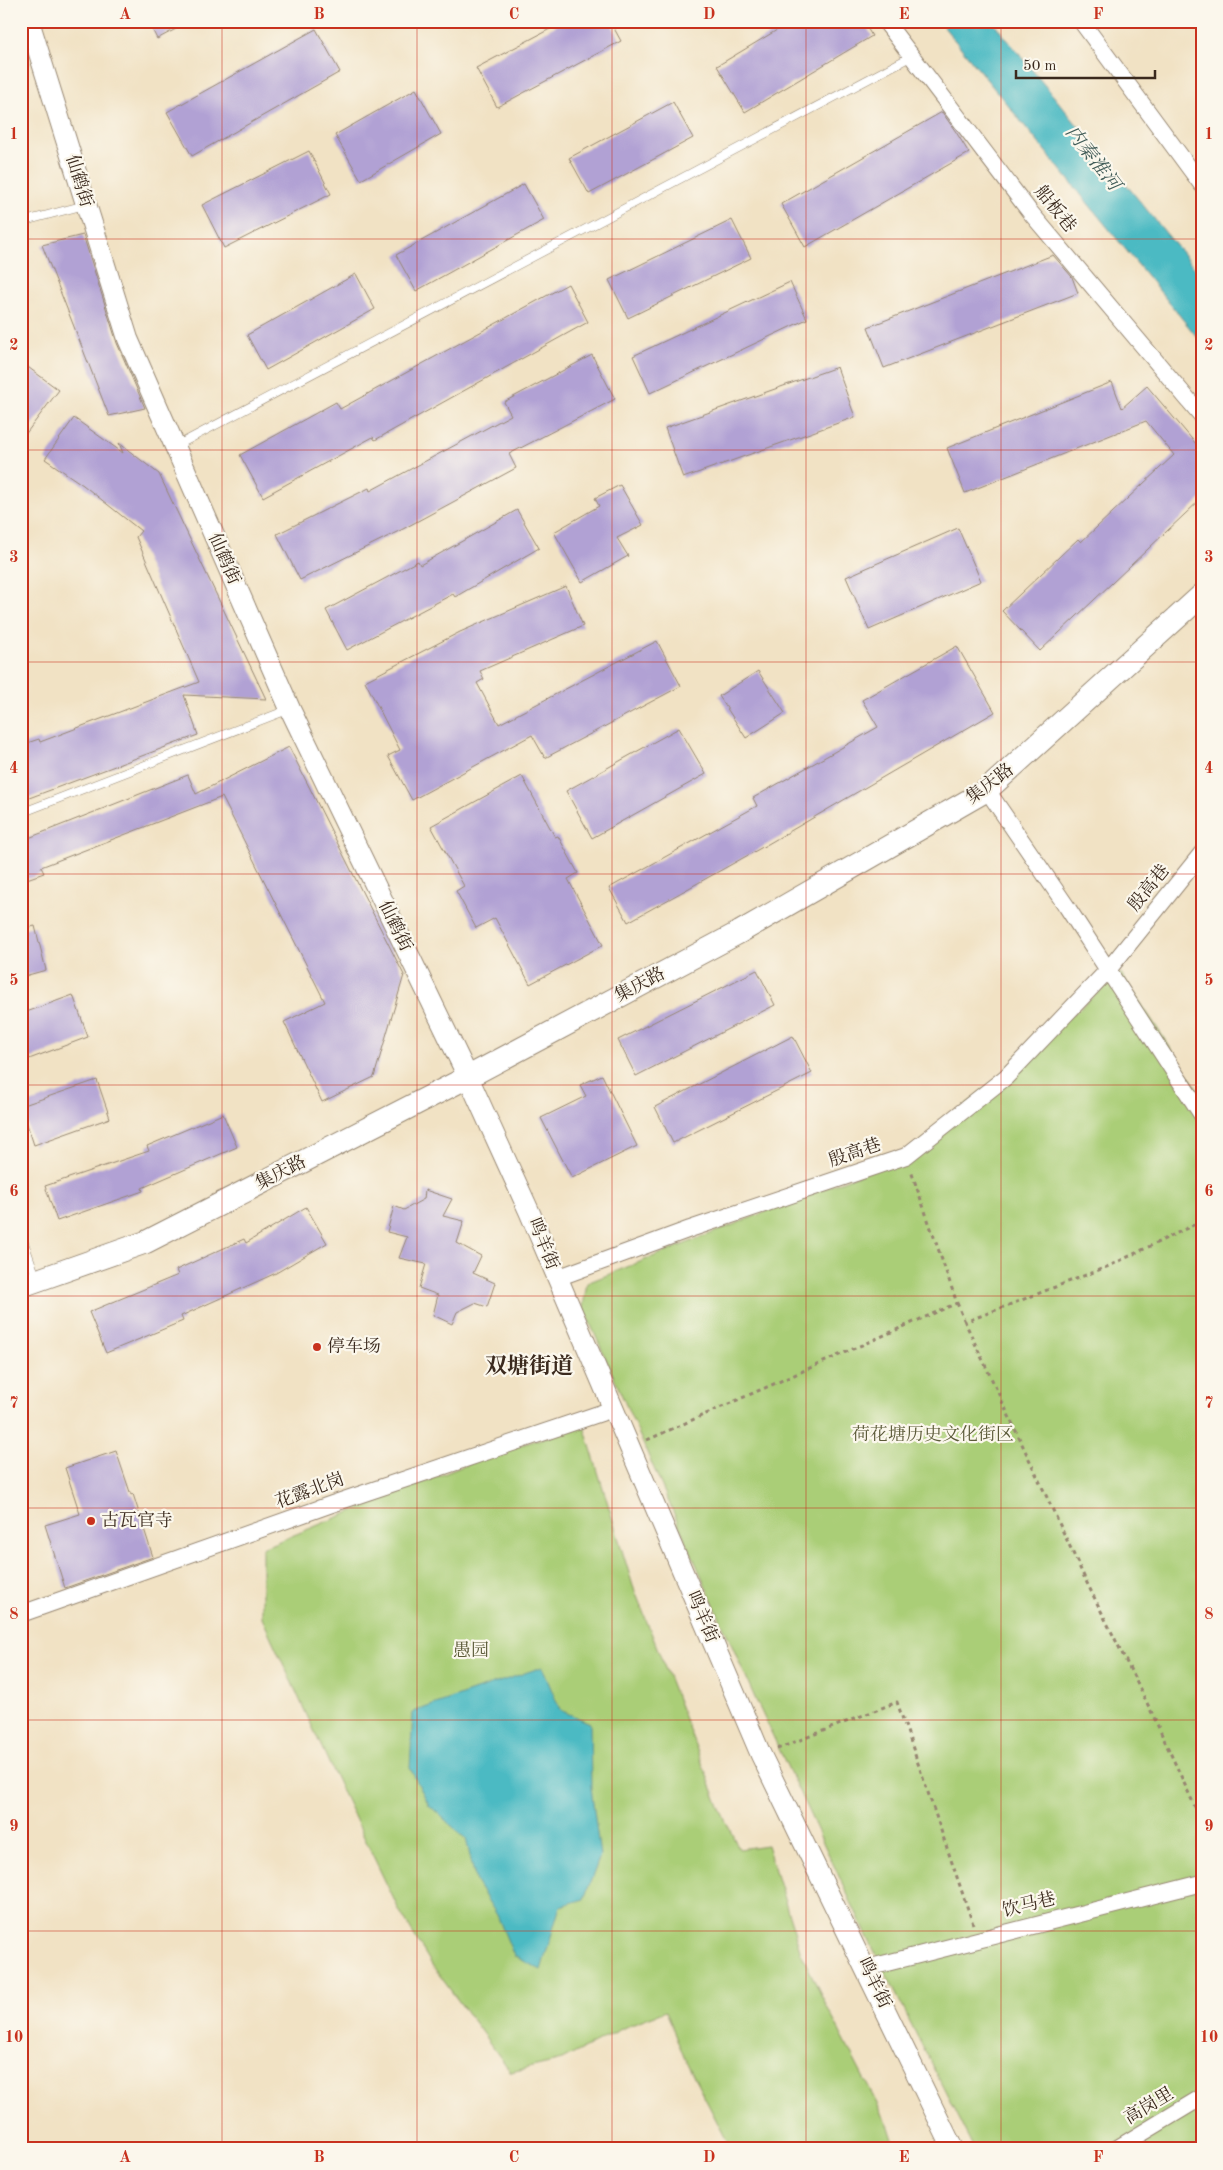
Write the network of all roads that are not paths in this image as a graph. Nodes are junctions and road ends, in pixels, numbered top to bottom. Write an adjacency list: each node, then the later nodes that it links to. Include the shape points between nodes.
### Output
1 (29, 21): 6 (street, 仙鹤街)
2 (885, 21): 4 (street, 船板巷)
3 (1081, 21): 5 (street)
4 (912, 56): 8 (street, 船板巷, via 1030,212); 9 (lane)
5 (1202, 185)
6 (86, 205): 7 (lane); 9 (street, 仙鹤街, via 128,339)
7 (21, 222)
8 (1202, 416)
9 (175, 446): 11 (street, 仙鹤街)
10 (1202, 595): 12 (main road, 集庆路)
11 (290, 709): 13 (lane); 16 (street, 仙鹤街)
12 (987, 790): 15 (street); 16 (main road, 集庆路, via 740,932)
13 (21, 813)
14 (1202, 853): 15 (street, 殷高巷)
15 (1108, 970): 17 (street); 19 (street, 殷高巷, via 1006,1076 906,1156)
16 (468, 1077): 19 (street, 鸣羊街); 20 (main road, 集庆路, via 146,1242)
17 (1202, 1115)
18 (21, 1234): 20 (lane)
19 (557, 1278): 21 (street, 鸣羊街)
20 (29, 1283)
21 (613, 1409): 22 (street, 花露北岗, via 341,1500); 24 (street, 鸣羊街, via 761,1755)
22 (21, 1614)
23 (1202, 1883): 24 (street, 饮马巷)
24 (867, 1968): 26 (street, 鸣羊街)
25 (1202, 2097): 27 (street, 高岗里)
26 (953, 2149)
27 (1116, 2149)

